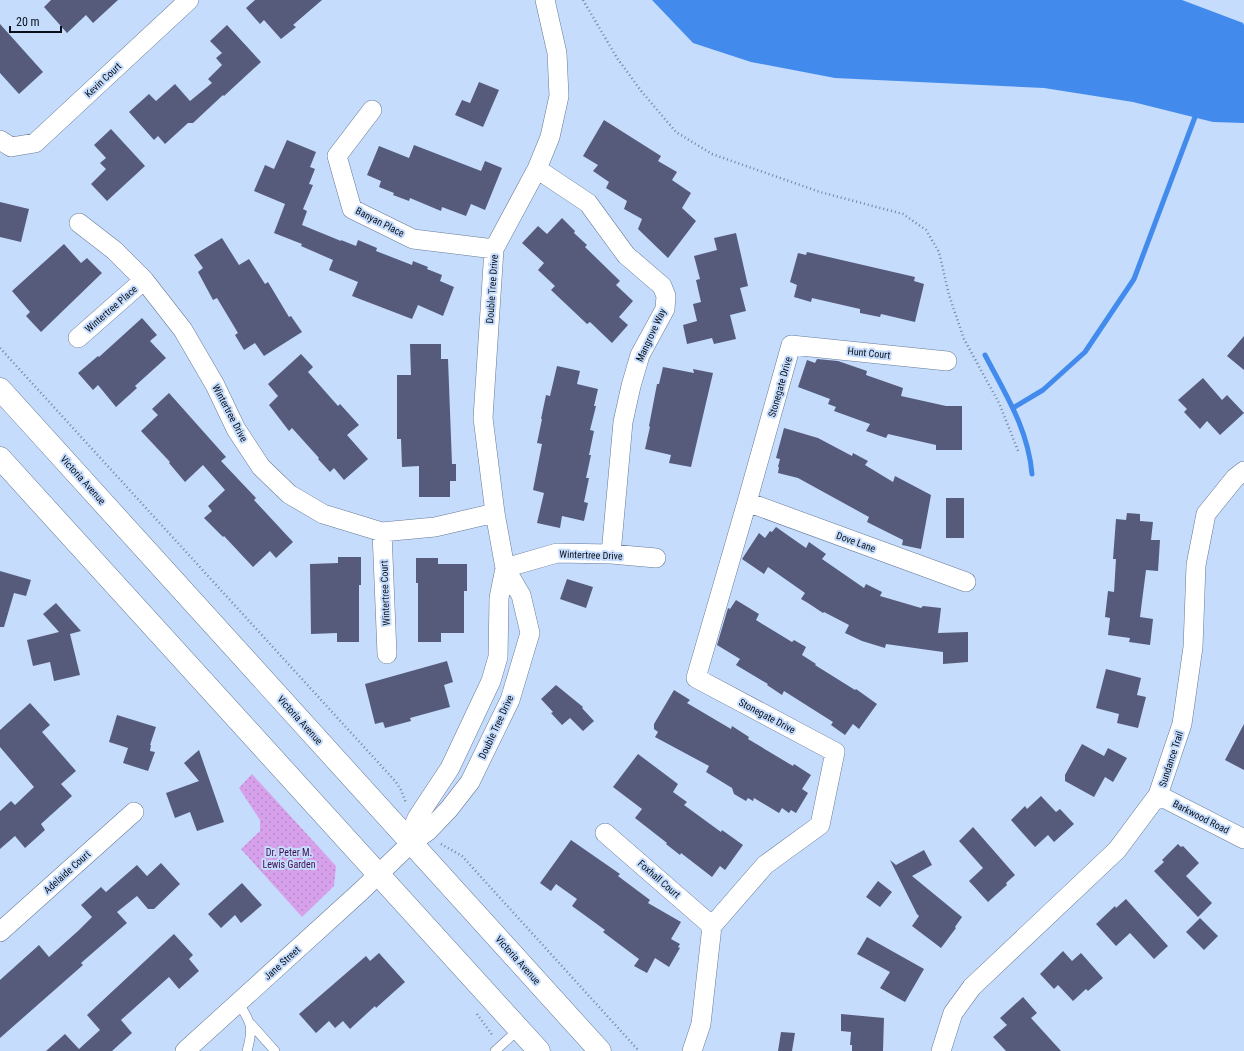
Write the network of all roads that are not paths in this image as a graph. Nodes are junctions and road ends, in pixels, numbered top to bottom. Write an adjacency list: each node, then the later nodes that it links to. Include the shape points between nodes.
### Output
1 (189, 0): 4 (street, Kevin Court, via 36,143)
2 (545, 0): 5 (street, Double Tree Drive, via 557,53 559,96 550,137)
3 (372, 110): 7 (street, Banyan Place, via 337,156 352,209 413,239)
4 (5, 144)
5 (537, 170): 7 (street, Double Tree Drive); 18 (street, Mangrove Way, via 588,203 626,255 662,286 666,296 665,309 640,355 624,415)
6 (79, 224): 8 (street, Wintertree Drive, via 114,250)
7 (494, 249): 16 (street, Double Tree Drive, via 484,418)
8 (144, 280): 9 (street, Wintertree Place); 17 (street, Wintertree Drive, via 183,330 215,385 236,429 261,467 289,494 323,514)
9 (78, 338)
10 (791, 345): 11 (street, Hunt Court); 15 (street, Stonegate Drive)
11 (947, 361)
12 (0, 389): 27 (main road, Victoria Avenue)
13 (0, 458): 28 (main road)
14 (1244, 471): 23 (street, Sundance Trail, via 1235,478 1206,514 1196,565 1193,646 1182,724)
15 (747, 502): 21 (street, Dove Lane); 29 (street, Stonegate Drive, via 696,678 835,752 820,825 765,865)
16 (495, 513): 17 (street, Wintertree Drive, via 435,527); 20 (street, Double Tree Drive)
17 (382, 532): 22 (street, Wintertree Court)
18 (611, 554): 19 (street, Wintertree Drive); 20 (street, Wintertree Drive, via 557,553)
19 (656, 558)
20 (505, 568): 27 (street, Double Tree Drive, via 499,598 498,657 491,681 450,768 417,818 412,830); 27 (street, Double Tree Drive, via 521,595 530,633 510,700 470,782 428,831)
21 (966, 582)
22 (387, 654)
23 (1158, 795): 26 (street, Barkwood Road); 41 (street, Sundance Trail, via 1117,850 972,987 953,1013)
24 (134, 812): 30 (street, Adelaide Court)
25 (605, 833): 29 (street, Foxhall Court)
26 (1244, 839)
27 (411, 843): 28 (street, Double Tree Drive); 39 (main road, Victoria Avenue)
28 (379, 875): 31 (street, Jane Street); 33 (main road)
29 (712, 926): 40 (street, via 701,1024)
30 (0, 932)
31 (238, 1002): 32 (lane); 34 (street, Jane Street)
32 (251, 1024): 35 (lane); 36 (lane)
33 (519, 1029): 37 (lane); 38 (main road)
34 (185, 1051)
35 (247, 1051)
36 (275, 1051)
37 (495, 1051)
38 (539, 1051)
39 (600, 1051)
40 (692, 1051)
41 (942, 1051)

